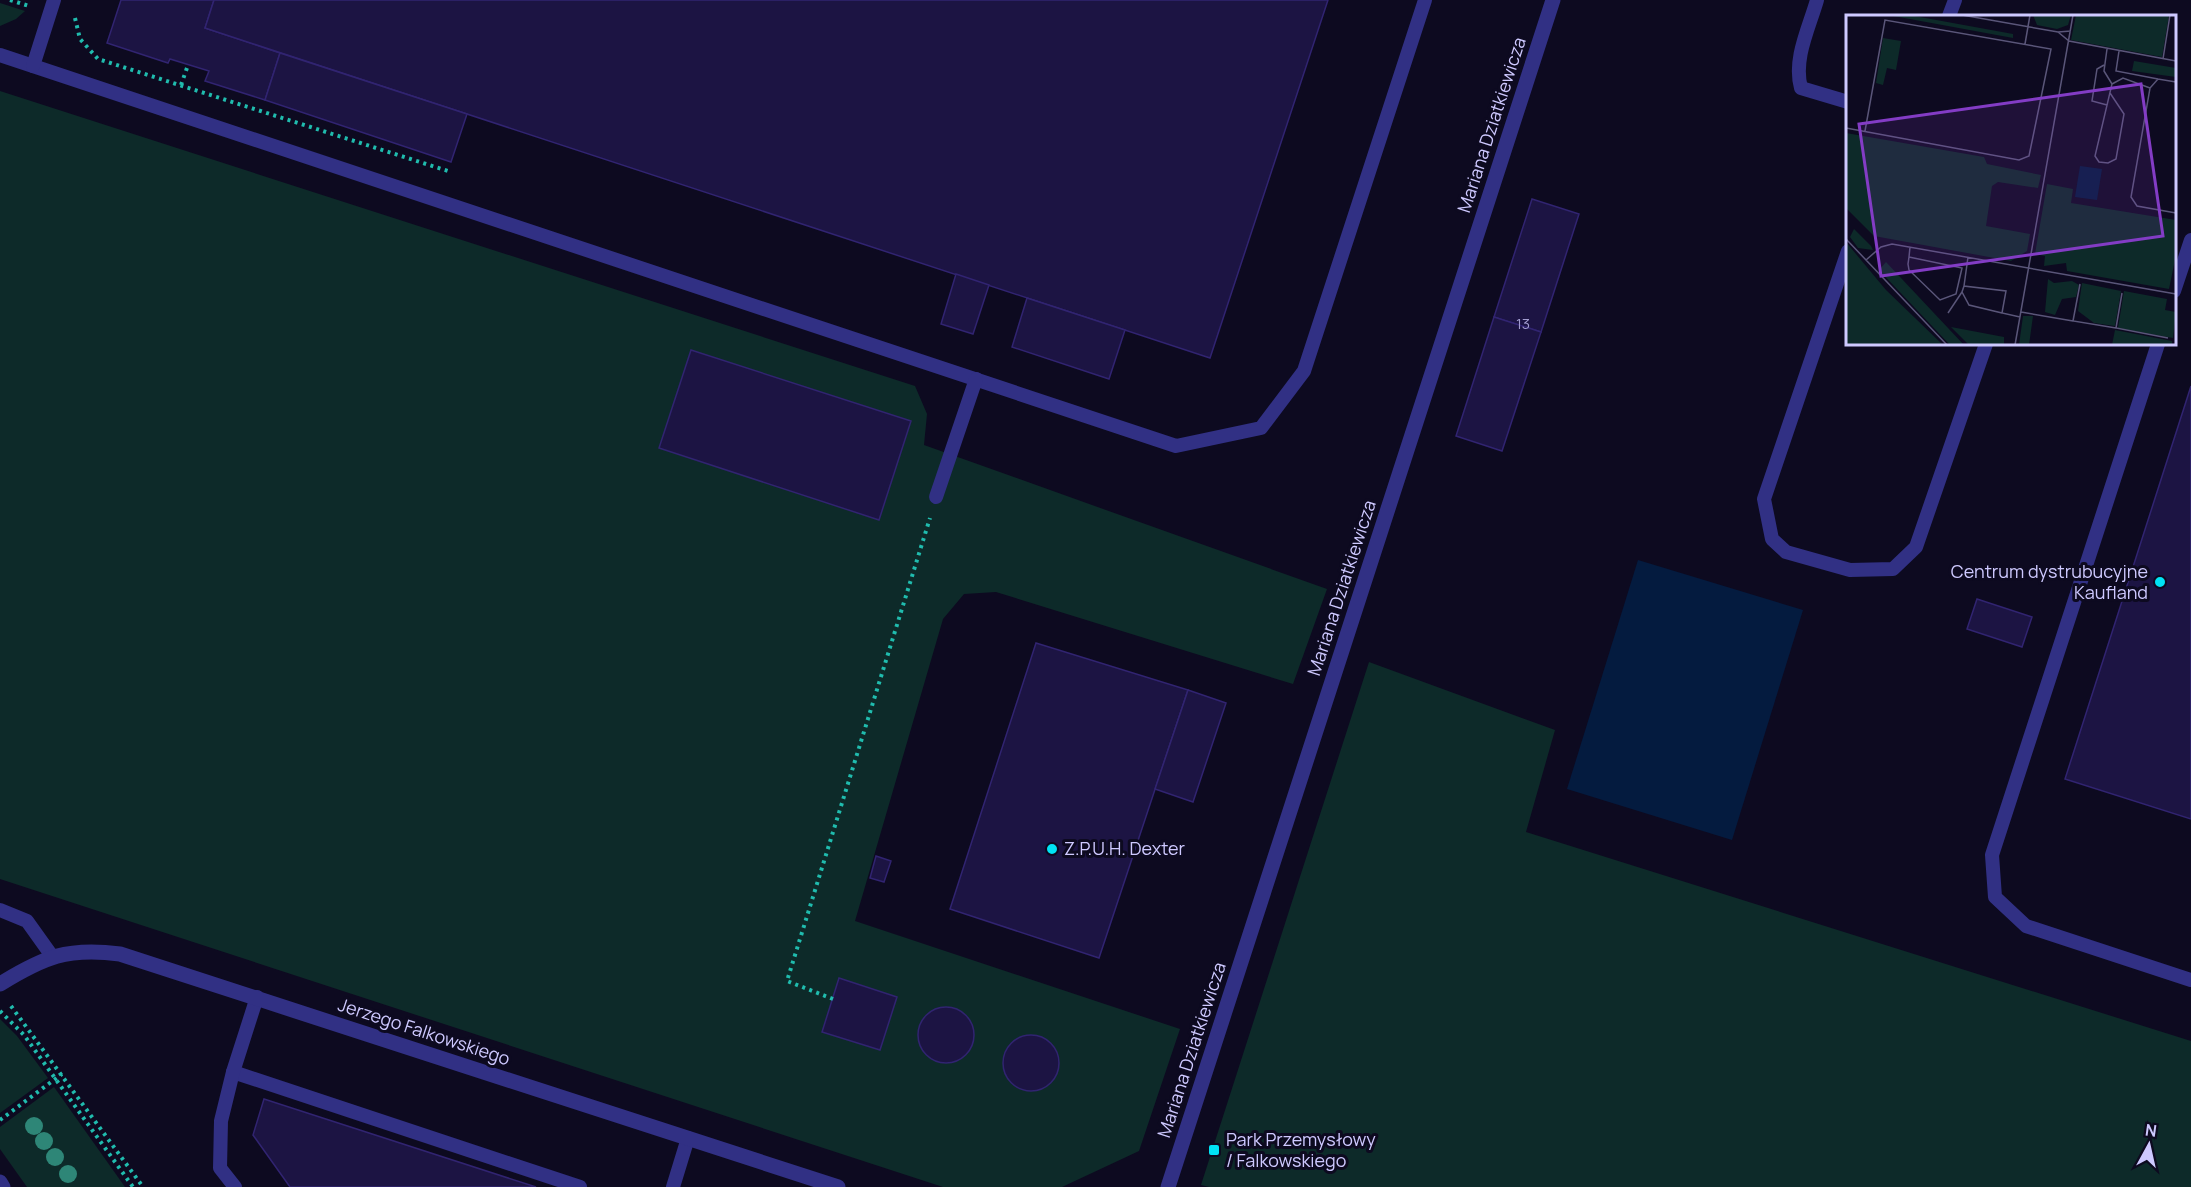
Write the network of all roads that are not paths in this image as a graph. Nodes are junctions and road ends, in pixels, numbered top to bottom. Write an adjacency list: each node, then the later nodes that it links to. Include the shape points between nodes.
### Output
1 (54, 0): 8 (lane)
2 (1425, 0): 15 (lane, via 1304,371 1261,429 1176,446)
3 (1553, 0): 30 (street, Mariana Dziatkiewicza)
4 (1817, 0): 9 (lane, via 1797,75 1801,88)
5 (1955, 0): 6 (lane)
6 (1949, 15)
7 (0, 55): 8 (lane)
8 (33, 66): 15 (lane)
9 (1846, 101)
10 (2191, 240): 12 (lane)
11 (1846, 257): 13 (lane, via 1764,499 1772,539 1786,552 1850,570 1893,569 1916,547)
12 (2176, 288)
13 (1986, 345)
14 (2157, 345): 19 (lane, via 1992,855 1995,897 2026,926)
15 (976, 379): 16 (lane)
16 (936, 497)
17 (0, 910): 18 (lane, via 27,921)
18 (52, 956): 20 (street, Jerzego Falkowskiego); 21 (street, Jerzego Falkowskiego, via 88,951 120,954)
19 (2191, 980)
20 (0, 984)
21 (256, 997): 22 (lane); 23 (street, Jerzego Falkowskiego)
22 (232, 1072): 26 (lane, via 221,1121 220,1168); 27 (lane)
23 (688, 1138): 28 (lane); 29 (street, Jerzego Falkowskiego)
24 (0, 1182): 25 (street)
25 (3, 1187)
26 (235, 1187)
27 (580, 1187)
28 (674, 1187)
29 (838, 1187)
30 (1168, 1187)

